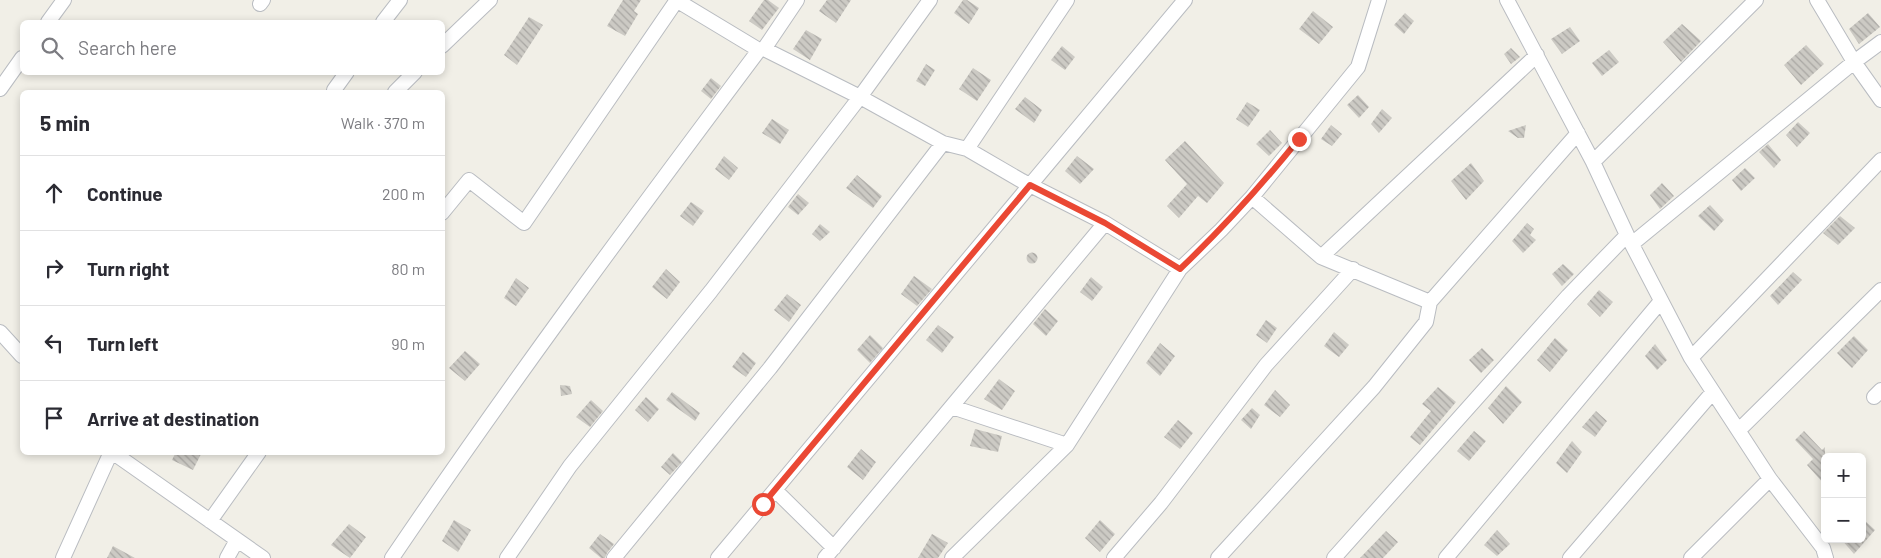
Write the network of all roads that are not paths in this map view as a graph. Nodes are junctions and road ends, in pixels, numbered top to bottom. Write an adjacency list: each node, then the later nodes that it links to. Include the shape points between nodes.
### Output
1 (64, 0): 13 (street)
2 (400, 0): 14 (street)
3 (490, 0): 16 (street)
4 (677, 0): 17 (street); 35 (street, via 524,223 468,180)
5 (797, 0): 17 (street)
6 (930, 0): 26 (street)
7 (1068, 0): 30 (street)
8 (1185, 0): 33 (street)
9 (1379, 0): 34 (street, via 1358,67)
10 (1508, 0): 18 (street)
11 (1756, 0): 32 (street)
12 (1817, 0): 20 (street)
13 (49, 20)
14 (385, 20)
15 (1881, 42): 20 (street)
16 (445, 43)
17 (762, 49): 26 (street); 62 (street, via 553,328)
18 (1537, 55): 28 (street); 38 (street)
19 (20, 61): 23 (street)
20 (1854, 62): 27 (street); 37 (street)
21 (345, 75): 24 (street)
22 (413, 75): 25 (street)
23 (0, 90)
24 (334, 90)
25 (397, 90)
26 (860, 97): 29 (street); 63 (street, via 711,291 570,466)
27 (1881, 100)
28 (1578, 133): 32 (street); 43 (street)
29 (943, 143): 30 (street); 64 (street, via 770,368)
30 (967, 149): 33 (street)
31 (1881, 160): 46 (street)
32 (1593, 162): 37 (street)
33 (1030, 185): 36 (street); 55 (street)
34 (1252, 197): 38 (street); 39 (street)
35 (445, 209)
36 (1105, 223): 39 (street); 48 (street)
37 (1630, 239): 42 (street); 69 (street, via 1568,296)
38 (1321, 257): 40 (street)
39 (1180, 269): 50 (street)
40 (1353, 269): 43 (street); 67 (street, via 1266,365 1161,503)
41 (1881, 290): 49 (street)
42 (1661, 301): 46 (street); 70 (street)
43 (1430, 302): 68 (street, via 1426,322 1374,387)
44 (0, 333): 45 (street)
45 (20, 354)
46 (1691, 358): 47 (street)
47 (1712, 393): 49 (street); 71 (street)
48 (952, 407): 50 (street); 58 (street)
49 (1739, 430): 54 (street)
50 (1067, 445): 66 (street)
51 (110, 455): 59 (street)
52 (115, 455): 56 (street)
53 (257, 455): 56 (street)
54 (1770, 479): 72 (street); 73 (street, via 1823,548)
55 (775, 490): 58 (street); 65 (street)
56 (210, 521): 57 (street)
57 (237, 540): 60 (street); 61 (street)
58 (829, 553)
59 (63, 558)
60 (226, 558)
61 (262, 558)
62 (392, 558)
63 (507, 558)
64 (614, 558)
65 (718, 558)
66 (952, 558)
67 (1114, 558)
68 (1218, 558)
69 (1334, 558)
70 (1446, 558)
71 (1570, 558)
72 (1691, 558)
73 (1826, 558)

